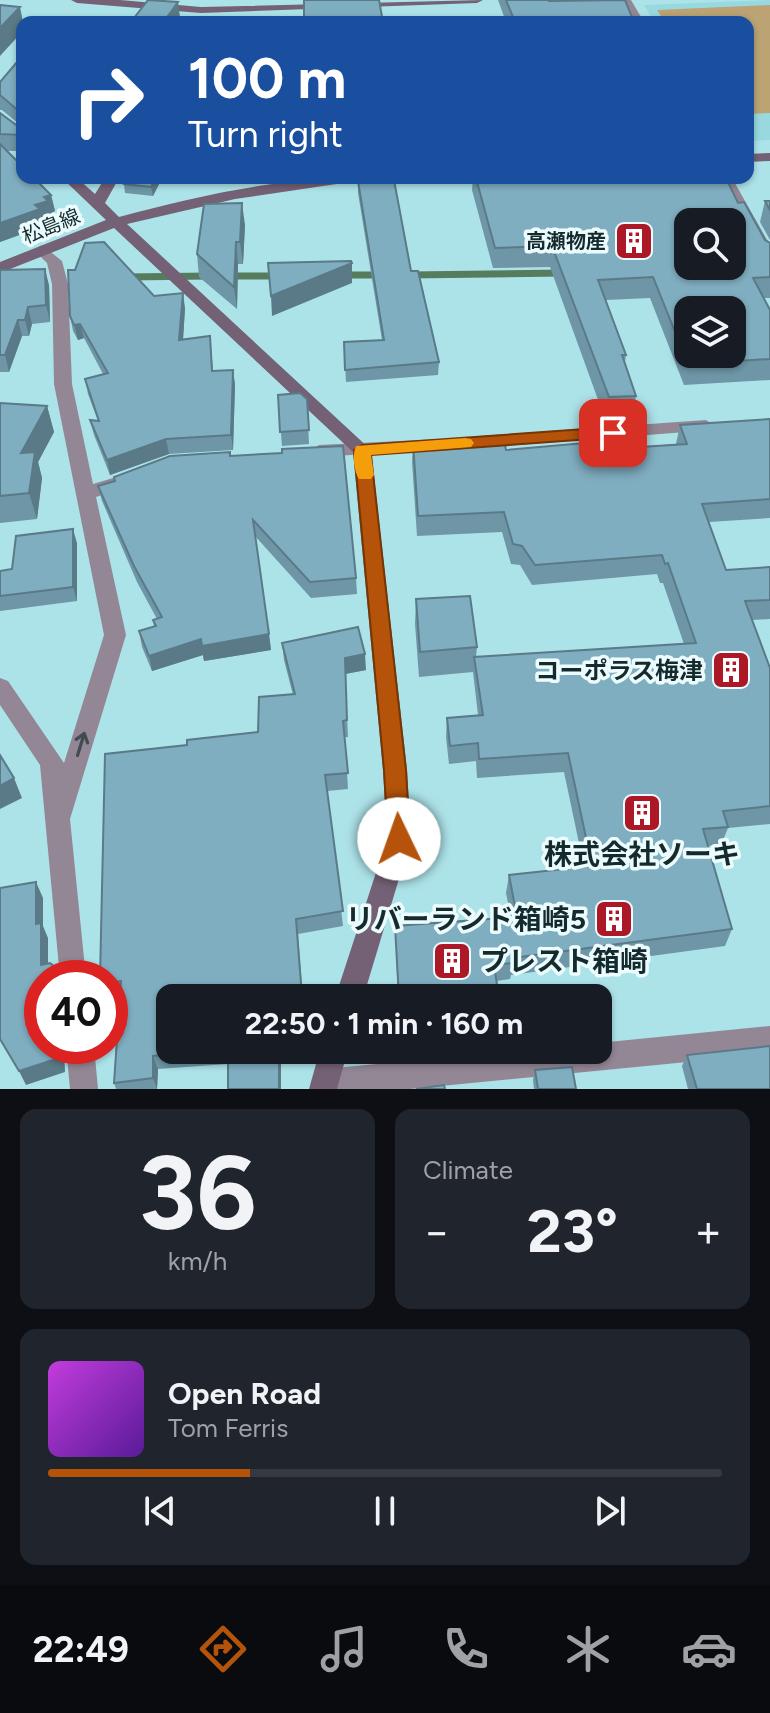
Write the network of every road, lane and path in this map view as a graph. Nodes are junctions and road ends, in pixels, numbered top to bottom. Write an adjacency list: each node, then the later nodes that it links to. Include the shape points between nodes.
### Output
1 (77, 0): 3 (street)
2 (477, 0): 3 (street)
3 (200, 11)
4 (75, 184): 8 (street)
5 (109, 184): 8 (street)
6 (290, 184): 9 (street, 松島線)
7 (728, 184): 11 (street)
8 (97, 204): 9 (street)
9 (118, 221): 10 (street, 松島線); 14 (street)
10 (42, 250): 12 (street, 松島線); 17 (street, via 54,261 60,284 63,384)
11 (770, 259)
12 (0, 268)
13 (723, 425): 14 (street)
14 (362, 450): 15 (street); 21 (street, via 399,839)
15 (295, 453)
16 (142, 473): 17 (street)
17 (86, 494): 19 (street, one-way to 17, via 115,635)
18 (0, 687): 19 (street, via 52,763)
19 (58, 818): 20 (street)
20 (71, 960)
21 (353, 984)
22 (770, 1040): 25 (street)
23 (82, 1064): 26 (street)
24 (330, 1064): 25 (street)
25 (324, 1086)
26 (84, 1089)

